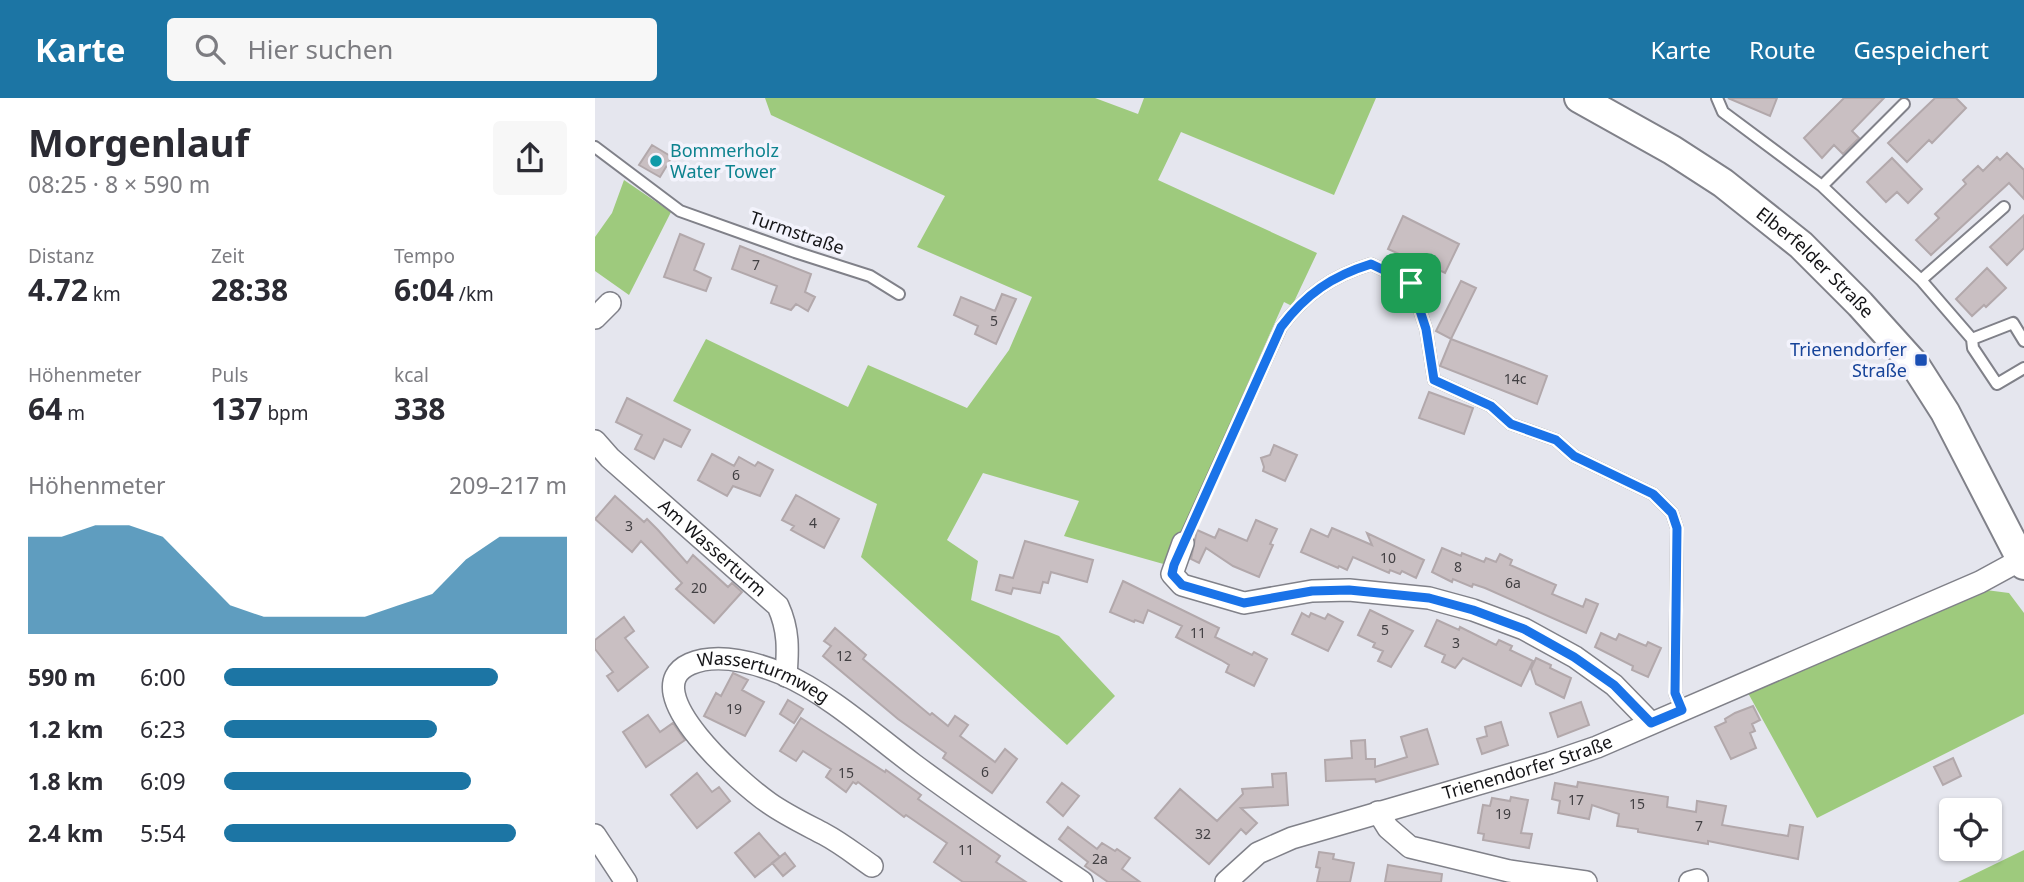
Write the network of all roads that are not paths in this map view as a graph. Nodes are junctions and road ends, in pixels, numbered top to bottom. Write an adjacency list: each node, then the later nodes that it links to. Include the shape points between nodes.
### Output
1 (1579, 98): 14 (main road, Elberfelder Straße, via 1723,183 1801,245 1860,304 1915,365 1945,412)
2 (1717, 98): 5 (lane, via 1723,112)
3 (1904, 104): 5 (lane)
4 (595, 147): 8 (lane, Turmstraße, via 680,211 870,276)
5 (1822, 186): 7 (lane)
6 (2004, 208): 7 (lane)
7 (1921, 280): 9 (lane)
8 (899, 294)
9 (1972, 339): 10 (lane, via 2013,323); 11 (lane, via 1973,348 1997,383)
10 (2024, 341)
11 (2024, 368)
12 (595, 441): 15 (street, Am Wasserturm, via 778,606 789,645)
13 (1183, 543): 16 (lane, via 1281,327 1318,290 1343,273 1371,264 1411,283 1426,329 1434,380 1653,494 1672,513 1677,528 1675,693); 17 (street, via 1172,574 1175,580 1244,603 1312,591 1377,591 1429,598 1500,619 1597,672)
14 (2023, 561): 16 (street, Trienendorfer Straße)
15 (786, 676): 20 (street, Wasserturmweg, via 728,659 710,659 680,669 674,676 674,696 703,743 741,781); 22 (street, Wasserturmweg, via 816,692)
16 (1682, 710): 17 (street, Trienendorfer Straße)
17 (1651, 723): 18 (street, Trienendorfer Straße, via 1550,763)
18 (1378, 812): 23 (street, Trienendorfer Straße, via 1273,845); 24 (street, via 1410,847 1509,871)
19 (595, 835): 21 (street)
20 (872, 866)
21 (626, 882)
22 (1082, 882)
23 (1226, 882)
24 (1586, 882)

